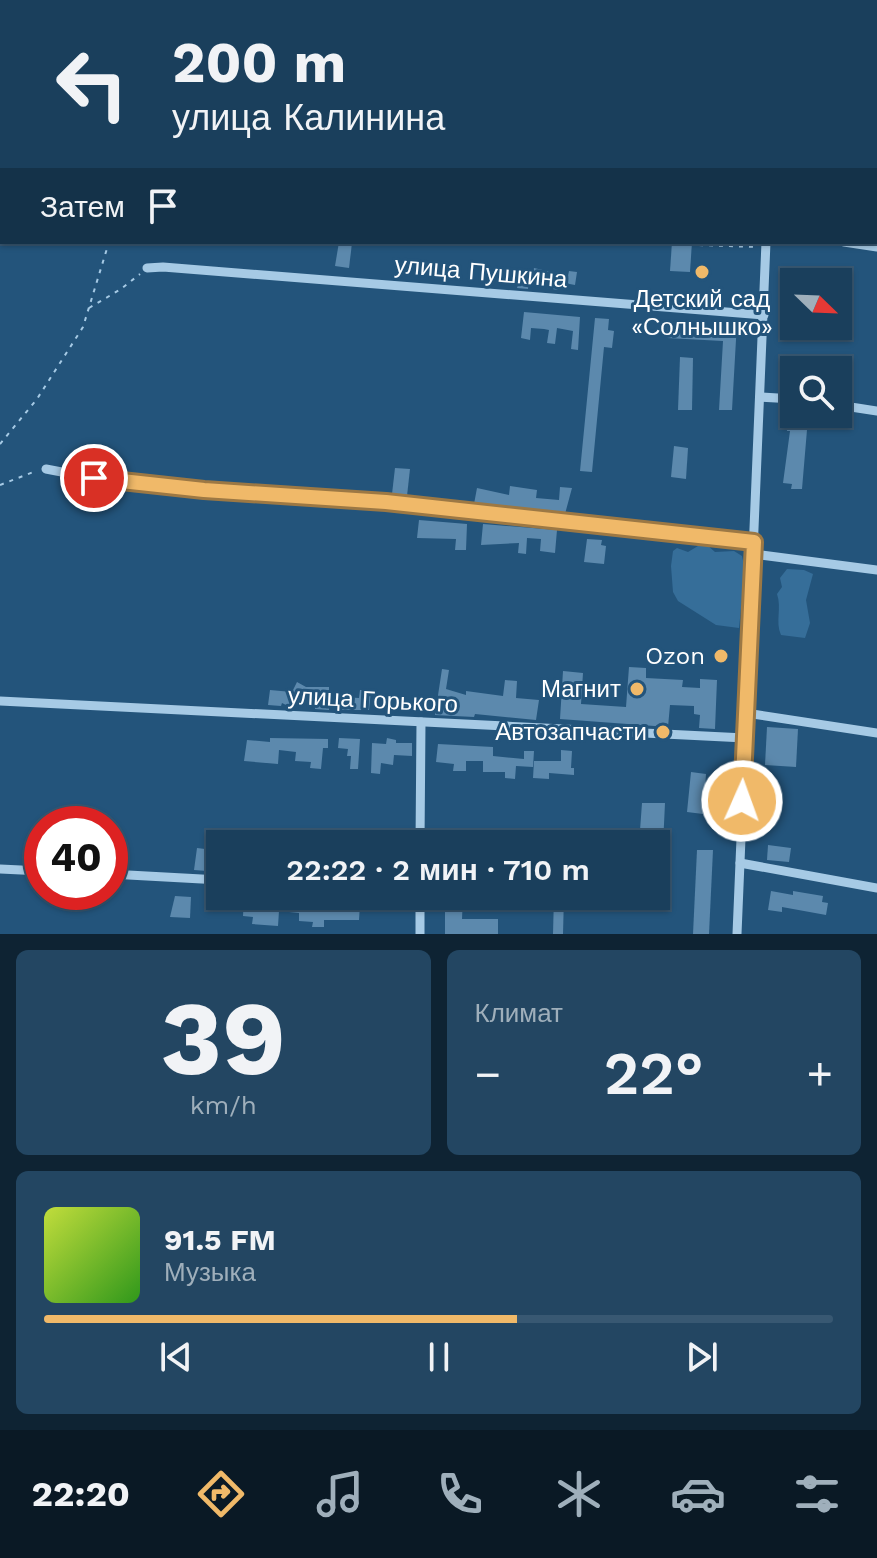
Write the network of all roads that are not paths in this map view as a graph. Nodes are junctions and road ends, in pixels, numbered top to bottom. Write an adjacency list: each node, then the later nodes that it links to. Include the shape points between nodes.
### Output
1 (857, 244): 3 (street)
2 (766, 245): 5 (street)
3 (877, 247)
4 (147, 268): 5 (street, улица Пушкина)
5 (764, 315): 6 (street)
6 (760, 397): 7 (street); 11 (street)
7 (780, 398)
8 (852, 407): 9 (street)
9 (877, 411)
10 (46, 469): 11 (street, via 119,483 386,502)
11 (754, 542): 12 (street)
12 (753, 554): 13 (street); 15 (street)
13 (877, 570)
14 (0, 701): 16 (street, улица Горького)
15 (746, 713): 17 (street); 18 (street)
16 (421, 722): 18 (street, улица Горького); 19 (street)
17 (877, 733)
18 (745, 738): 20 (street)
19 (420, 830)
20 (740, 863): 25 (street); 28 (street)
21 (0, 869): 22 (street)
22 (24, 870)
23 (128, 875): 24 (street)
24 (206, 879)
25 (877, 888)
26 (420, 910): 27 (street)
27 (420, 934)
28 (737, 934)

